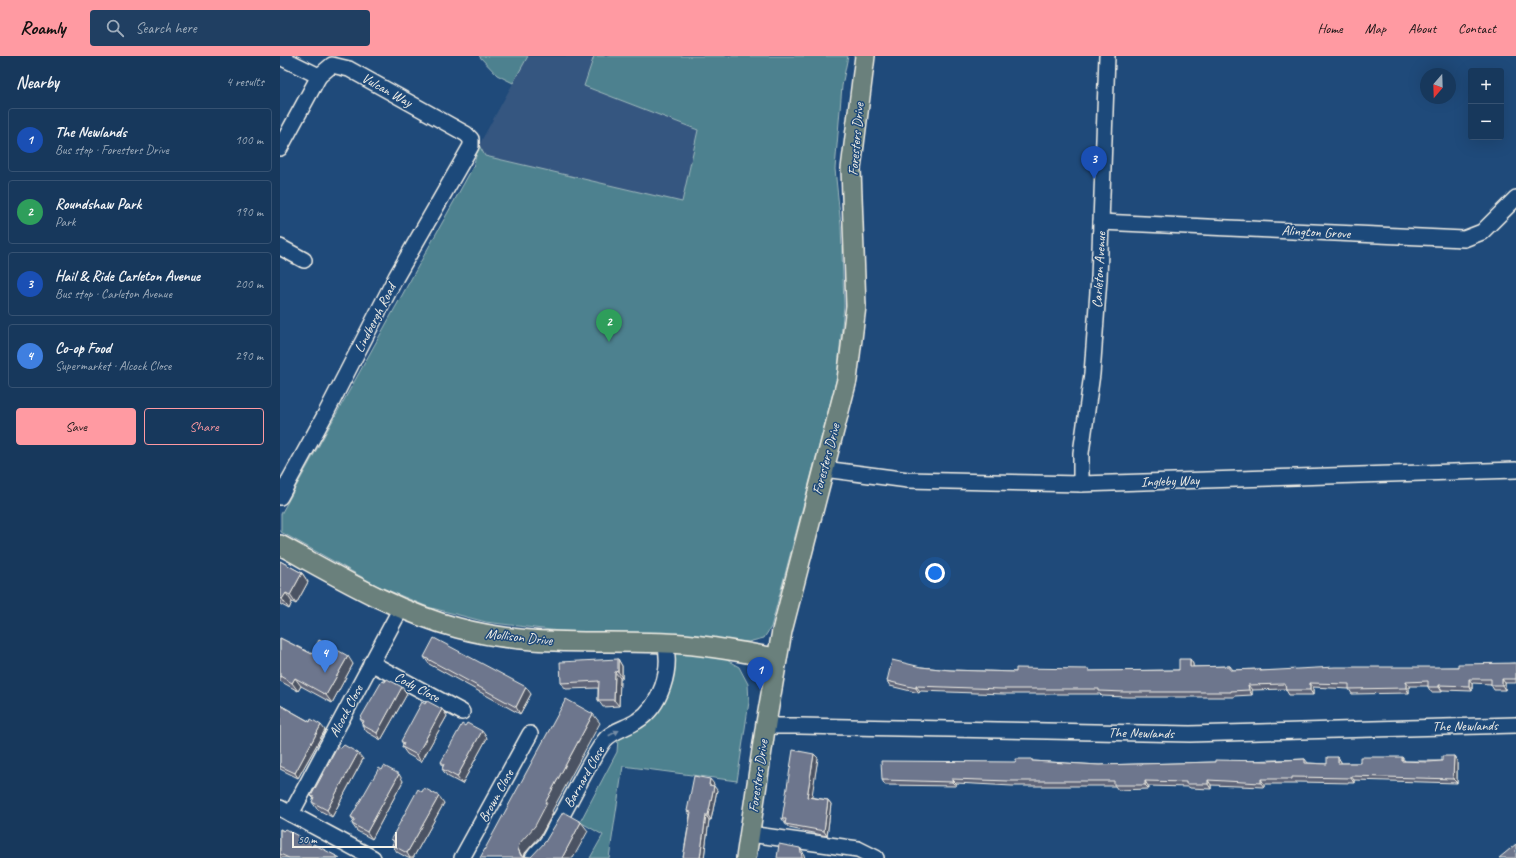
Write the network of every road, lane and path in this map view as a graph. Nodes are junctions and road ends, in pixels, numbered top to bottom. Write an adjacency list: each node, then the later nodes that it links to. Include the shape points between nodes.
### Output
1 (280, 56): 4 (street)
2 (865, 56): 11 (main road, Foresters Drive, via 851,169 856,306 847,380)
3 (1107, 56): 8 (street, Carleton Avenue)
4 (318, 76): 5 (street, Vulcan Way, via 332,65 349,69 466,134); 6 (street)
5 (471, 140): 14 (street, Lindbergh Road, via 471,146 396,277)
6 (280, 148)
7 (1516, 198): 8 (street, Alington Grove, via 1486,230 1464,238)
8 (1101, 222): 13 (street, Carleton Avenue, via 1092,374 1081,453)
9 (280, 247): 10 (street)
10 (304, 260)
11 (824, 469): 13 (street, Ingleby Way, via 908,480); 18 (main road, Foresters Drive, via 791,591)
12 (1516, 470): 13 (street, Ingleby Way)
13 (1081, 484)
14 (280, 497)
15 (280, 545): 16 (main road, Mollison Drive)
16 (400, 608): 17 (main road, Mollison Drive, via 458,628 528,641); 19 (street, Alcock Close)
17 (665, 643): 18 (main road, Mollison Drive, via 714,647); 28 (street, Barnard Close, one-way to 17, via 557,824 606,738 637,721 654,706 661,691 666,668)
18 (777, 658): 21 (main road, Foresters Drive)
19 (371, 663): 20 (street, Cody Close); 24 (street, Alcock Close)
20 (462, 712)
21 (766, 723): 22 (street, The Newlands, via 776,726 1190,734); 25 (main road, Foresters Drive)
22 (1516, 725)
23 (530, 734): 27 (street, Brown Close)
24 (286, 811): 26 (street)
25 (750, 834): 29 (main road, Foresters Drive); 30 (street, via 858,849)
26 (373, 858)
27 (462, 858)
28 (533, 858)
29 (746, 858)
30 (876, 858)

